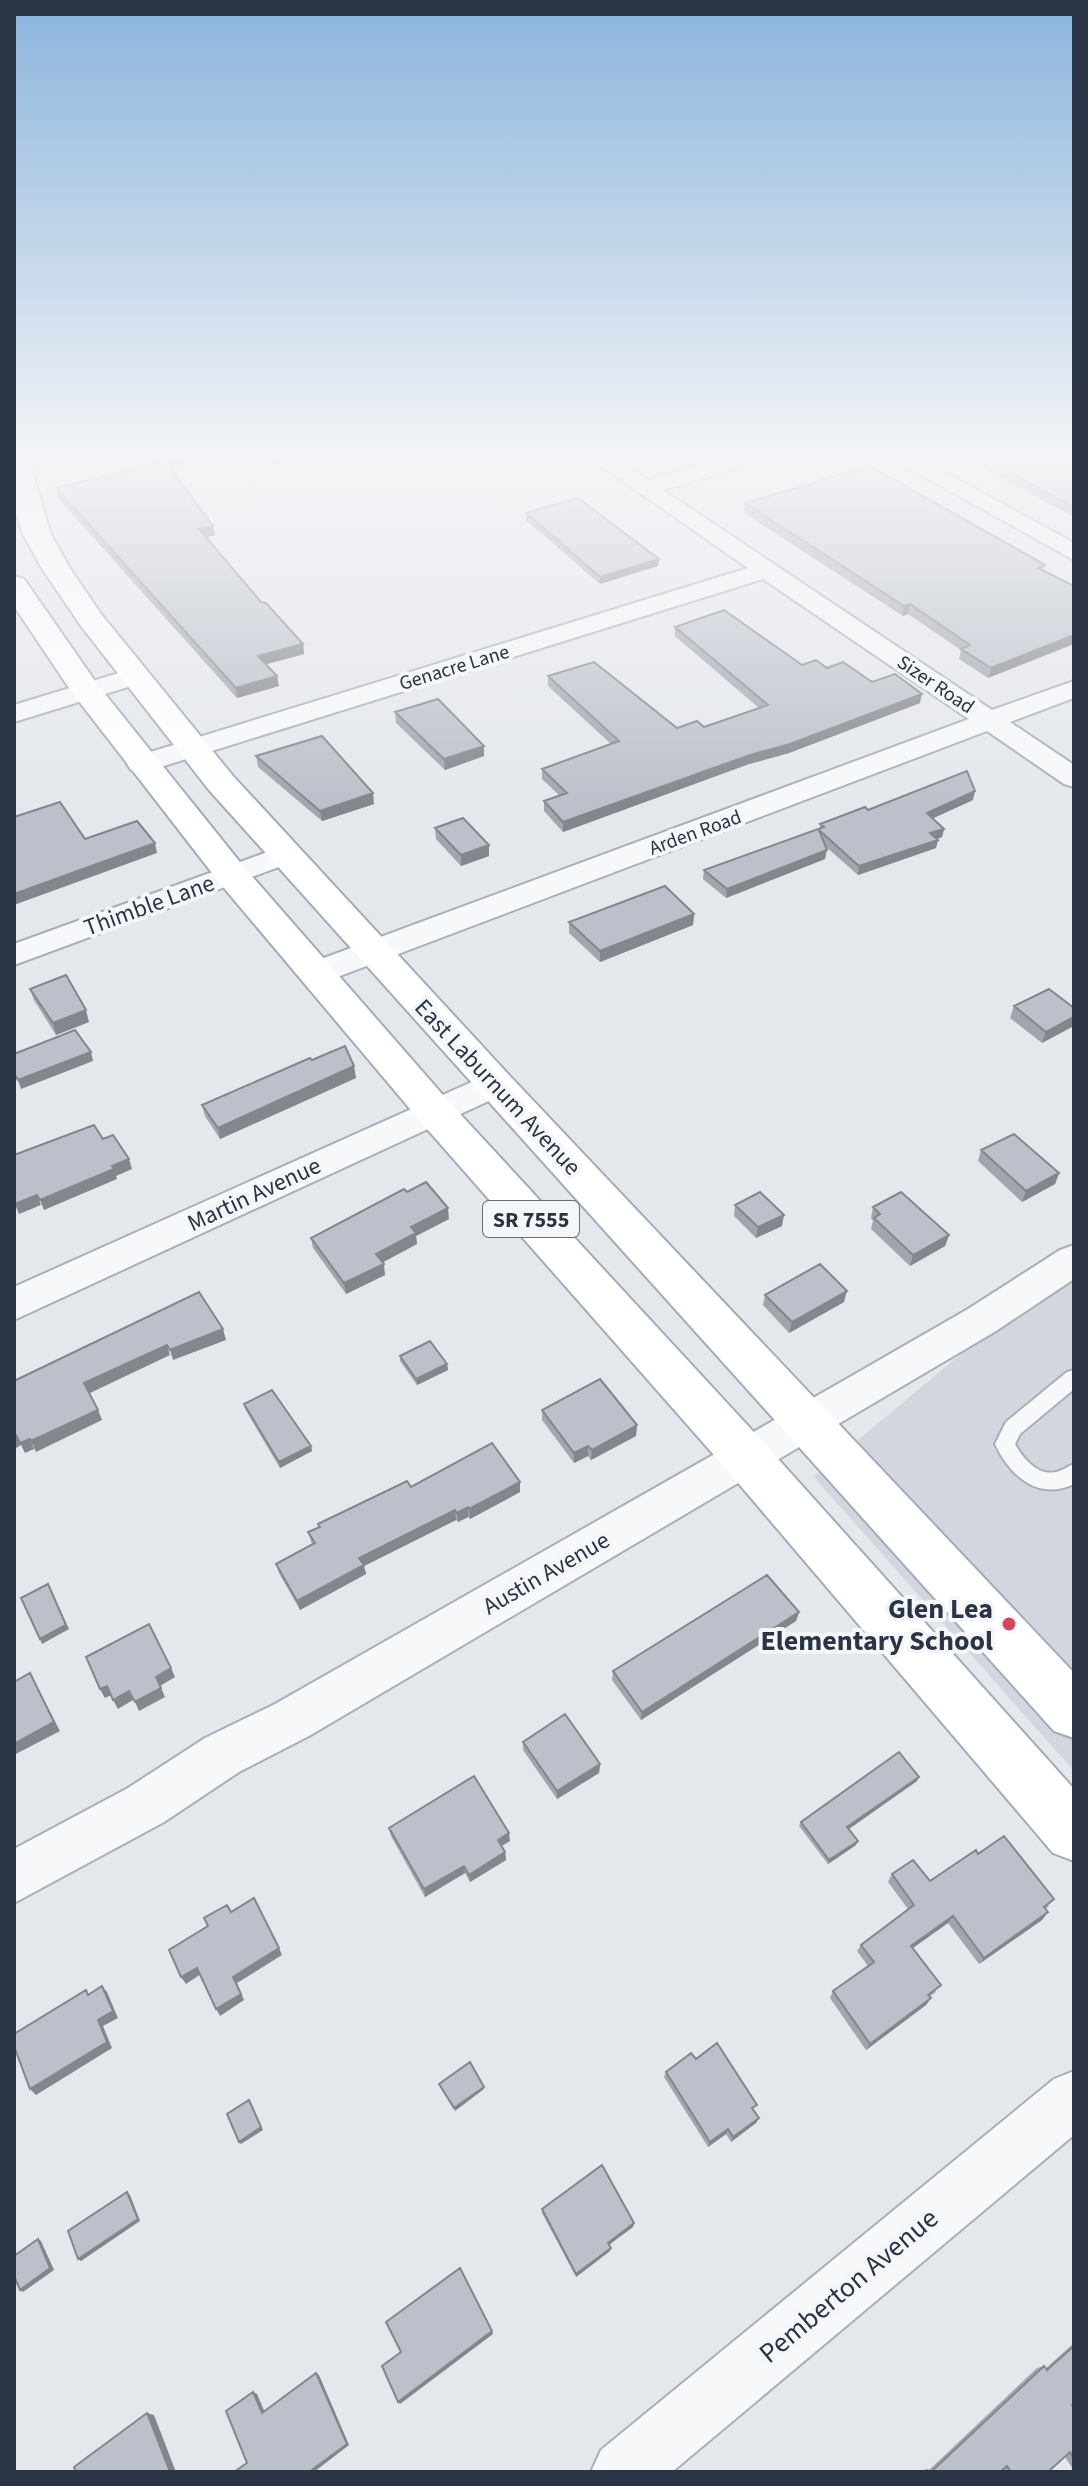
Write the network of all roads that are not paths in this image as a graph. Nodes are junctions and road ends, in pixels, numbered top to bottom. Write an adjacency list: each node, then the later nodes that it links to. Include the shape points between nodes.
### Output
1 (59, 573): 5 (main road, East Laburnum Avenue / SR 7555)
2 (757, 573): 10 (street, Genacre Lane)
3 (771, 573): 9 (street, Sizer Road)
4 (14, 585): 7 (main road, SR 7555)
5 (135, 676): 7 (street); 10 (main road, East Laburnum Avenue / SR 7555)
6 (1074, 689): 9 (street, Arden Road)
7 (86, 691): 8 (street); 11 (main road, SR 7555)
8 (14, 714)
9 (991, 722): 12 (street, Sizer Road); 15 (street, Arden Road)
10 (192, 748): 11 (street, Genacre Lane); 13 (main road, East Laburnum Avenue / SR 7555)
11 (141, 764): 14 (main road, SR 7555)
12 (1074, 778)
13 (284, 855): 14 (street, Thimble Lane); 15 (main road, East Laburnum Avenue / SR 7555)
14 (231, 874): 16 (street, Thimble Lane); 17 (main road, SR 7555)
15 (373, 952): 17 (street, Arden Road); 18 (main road, East Laburnum Avenue / SR 7555)
16 (14, 955)
17 (316, 973): 19 (main road, SR 7555)
18 (494, 1084): 19 (street, Martin Avenue); 23 (main road, East Laburnum Avenue / SR 7555)
19 (435, 1112): 21 (street, Martin Avenue); 24 (main road, SR 7555)
20 (1074, 1260): 23 (street, Austin Avenue)
21 (14, 1304)
22 (1074, 1378): 25 (lane, via 1013,1428 1005,1444 1010,1458 1029,1476 1048,1483 1065,1481)
23 (807, 1421): 24 (street, Austin Avenue); 26 (main road, East Laburnum Avenue / SR 7555)
24 (745, 1456): 27 (main road, SR 7555); 28 (street, Austin Avenue)
25 (1074, 1473)
26 (1074, 1712)
27 (1074, 1832)
28 (14, 1877)
29 (1074, 2099): 30 (street, Pemberton Avenue)
30 (623, 2472)

